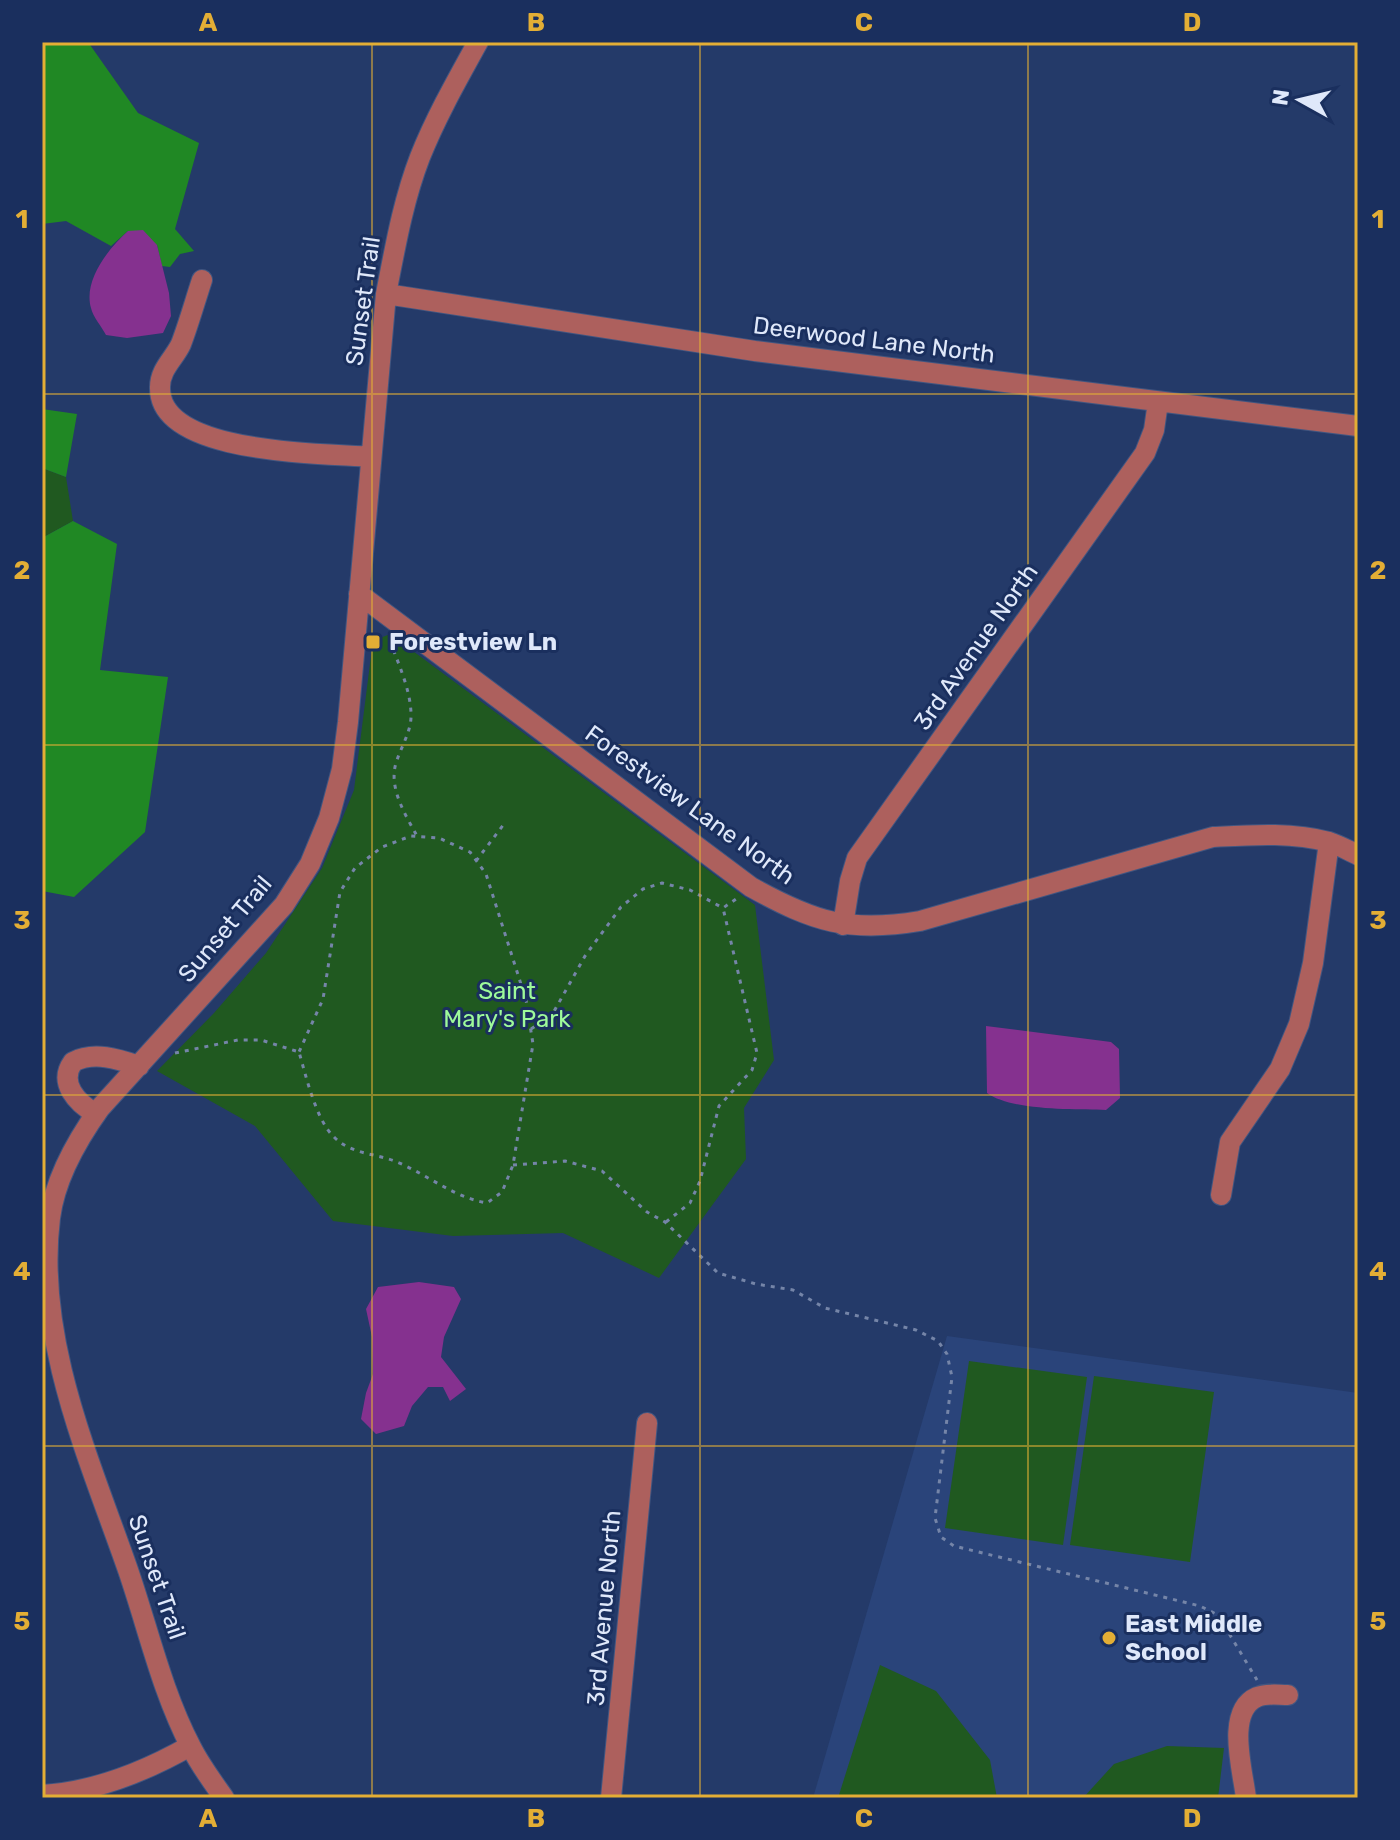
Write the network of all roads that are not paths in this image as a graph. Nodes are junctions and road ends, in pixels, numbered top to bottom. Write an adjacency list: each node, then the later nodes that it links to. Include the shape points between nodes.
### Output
1 (478, 42): 3 (street, Sunset Trail, via 419,159)
2 (202, 280): 6 (street, via 181,344 163,372 162,401 170,416 213,439 245,446)
3 (386, 294): 4 (street, Deerwood Lane North, via 755,351); 6 (street, Sunset Trail)
4 (1158, 402): 5 (street, Deerwood Lane North); 10 (street, 3rd Avenue North, via 1145,453 857,858)
5 (1358, 426)
6 (371, 457): 7 (street, Sunset Trail)
7 (359, 594): 10 (street, Forestview Lane North, via 751,887 789,908); 11 (street, Sunset Trail, via 342,769 310,864 276,914)
8 (1329, 842): 9 (street, Forestview Lane North); 10 (street, Forestview Lane North, via 1213,837 920,921); 13 (street, via 1299,1024 1280,1069 1230,1142)
9 (1358, 855)
10 (843, 925)
11 (139, 1066): 12 (street, Sunset Trail); 12 (street, via 113,1058 73,1062 67,1073 69,1087)
12 (96, 1114): 16 (street, Sunset Trail, via 66,1165 50,1217 51,1315 79,1432)
13 (1221, 1195)
14 (647, 1423): 19 (street, 3rd Avenue North)
15 (1288, 1695): 20 (street, via 1253,1698 1241,1712 1237,1730)
16 (190, 1746): 17 (street, via 122,1778); 18 (street, Sunset Trail)
17 (42, 1795)
18 (224, 1798)
19 (611, 1798)
20 (1246, 1798)

